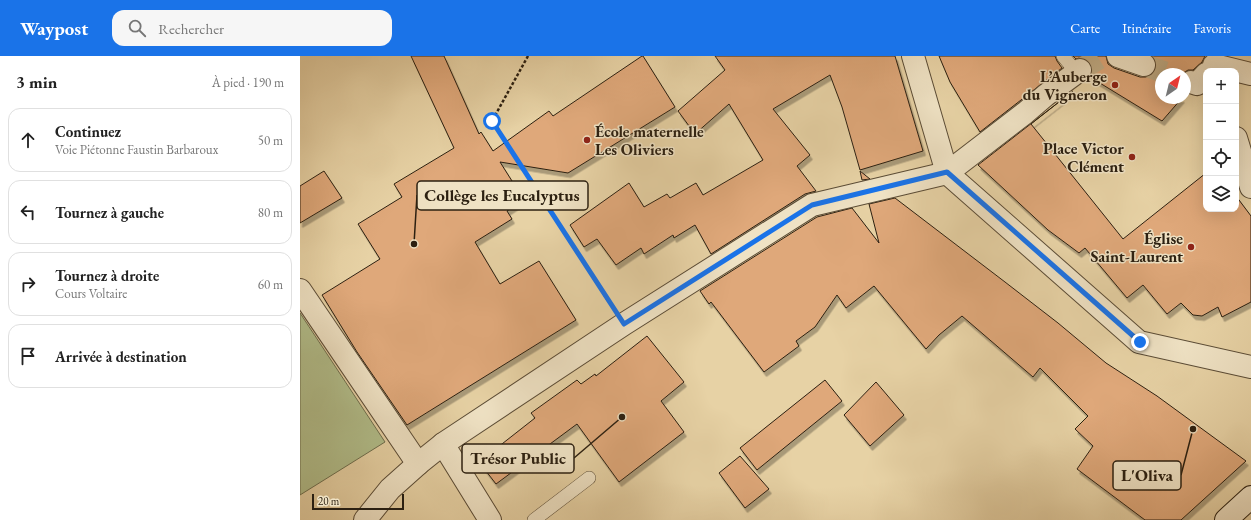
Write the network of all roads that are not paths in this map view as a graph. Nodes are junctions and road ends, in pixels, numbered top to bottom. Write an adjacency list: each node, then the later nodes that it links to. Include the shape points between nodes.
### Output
1 (913, 56): 9 (street)
2 (1063, 56): 5 (lane)
3 (1118, 56): 4 (street)
4 (1144, 65)
5 (1078, 72): 9 (street)
6 (1239, 73): 7 (street)
7 (1251, 74)
8 (1237, 140): 10 (street)
9 (947, 172): 12 (street, via 1140,342); 13 (street, via 812,205 624,324)
10 (1251, 186)
11 (300, 290): 14 (street)
12 (1251, 366)
13 (444, 444): 14 (street); 18 (street)
14 (418, 464): 17 (street, via 390,489)
15 (589, 478): 19 (lane)
16 (1251, 498): 20 (street)
17 (365, 520)
18 (490, 520)
19 (534, 520)
20 (1226, 520)

